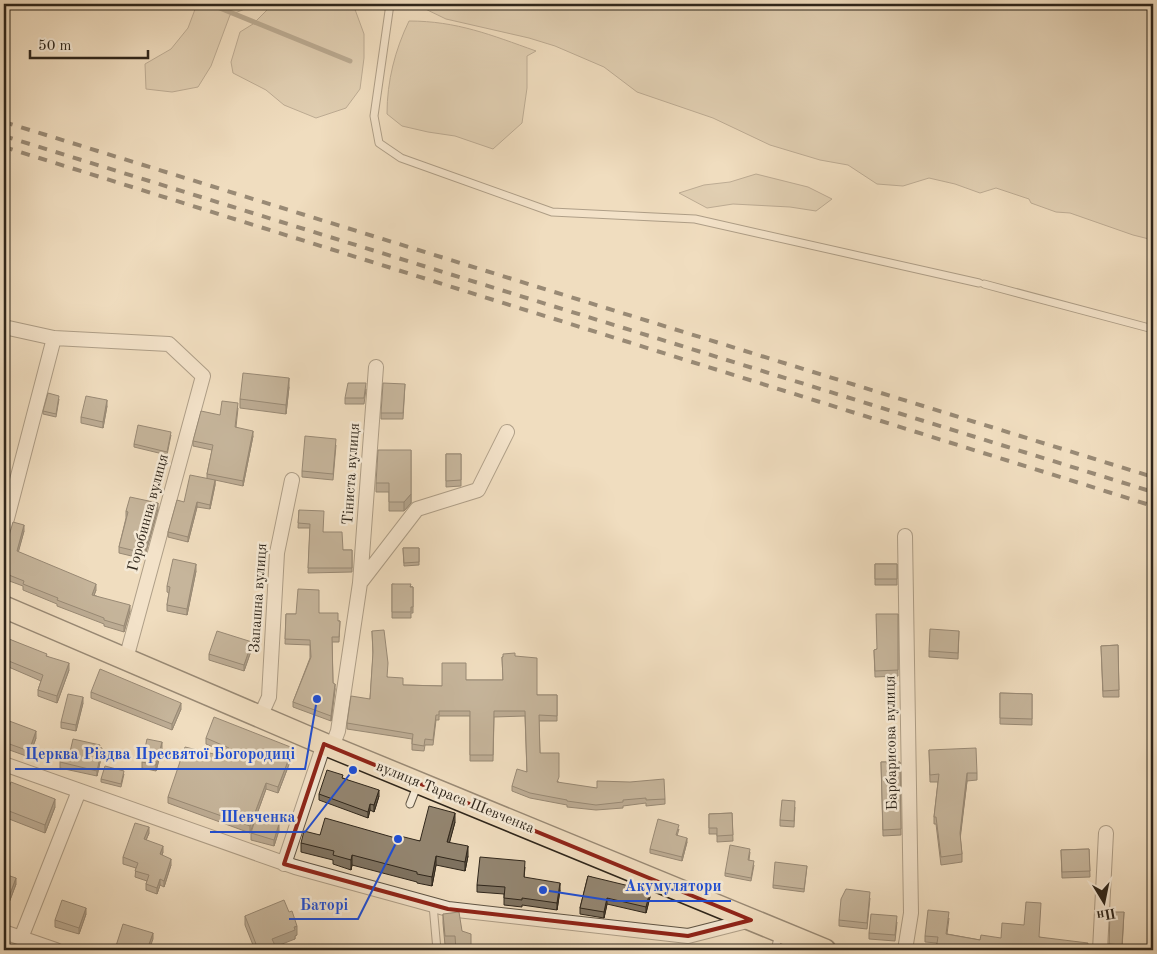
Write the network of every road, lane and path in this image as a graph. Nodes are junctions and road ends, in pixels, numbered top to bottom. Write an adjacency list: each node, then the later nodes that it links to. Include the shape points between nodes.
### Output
1 (390, 4): 3 (lane, via 374,116 380,143 401,158 552,212 695,219 982,283)
2 (4, 327): 4 (street)
3 (1153, 329)
4 (54, 338): 8 (street); 12 (street, Горобинна вулиця, via 169,344 203,376)
5 (376, 367): 10 (street, Тіниста вулиця)
6 (507, 432): 10 (street, Тіниста вулиця, via 478,490 417,509)
7 (292, 480): 13 (street, Запашна вулиця, via 277,553 269,697)
8 (4, 530)
9 (904, 536): 29 (street, Барбарисова вулиця, via 910,913)
10 (360, 582): 14 (street, Тіниста вулиця, via 338,731)
11 (4, 607): 12 (main road, вулиця Тараса Шевченка)
12 (126, 659): 13 (main road, вулиця Тараса Шевченка)
13 (260, 717): 14 (main road, вулиця Тараса Шевченка)
14 (328, 746): 16 (main road, вулиця Тараса Шевченка); 20 (street, Тіниста вулиця)
15 (4, 764): 17 (street)
16 (418, 783): 18 (lane); 22 (main road, вулиця Тараса Шевченка)
17 (79, 791): 20 (street); 24 (street)
18 (410, 804)
19 (1106, 832): 30 (street)
20 (284, 864): 21 (street)
21 (434, 904): 22 (street, via 448,909 688,936); 27 (lane)
22 (751, 920): 25 (main road, вулиця Тараса Шевченка)
23 (4, 932): 24 (street)
24 (21, 938): 26 (street)
25 (777, 941): 28 (main road, вулиця Тараса Шевченка)
26 (56, 950)
27 (437, 950)
28 (825, 950)
29 (905, 950)
30 (1100, 950)

